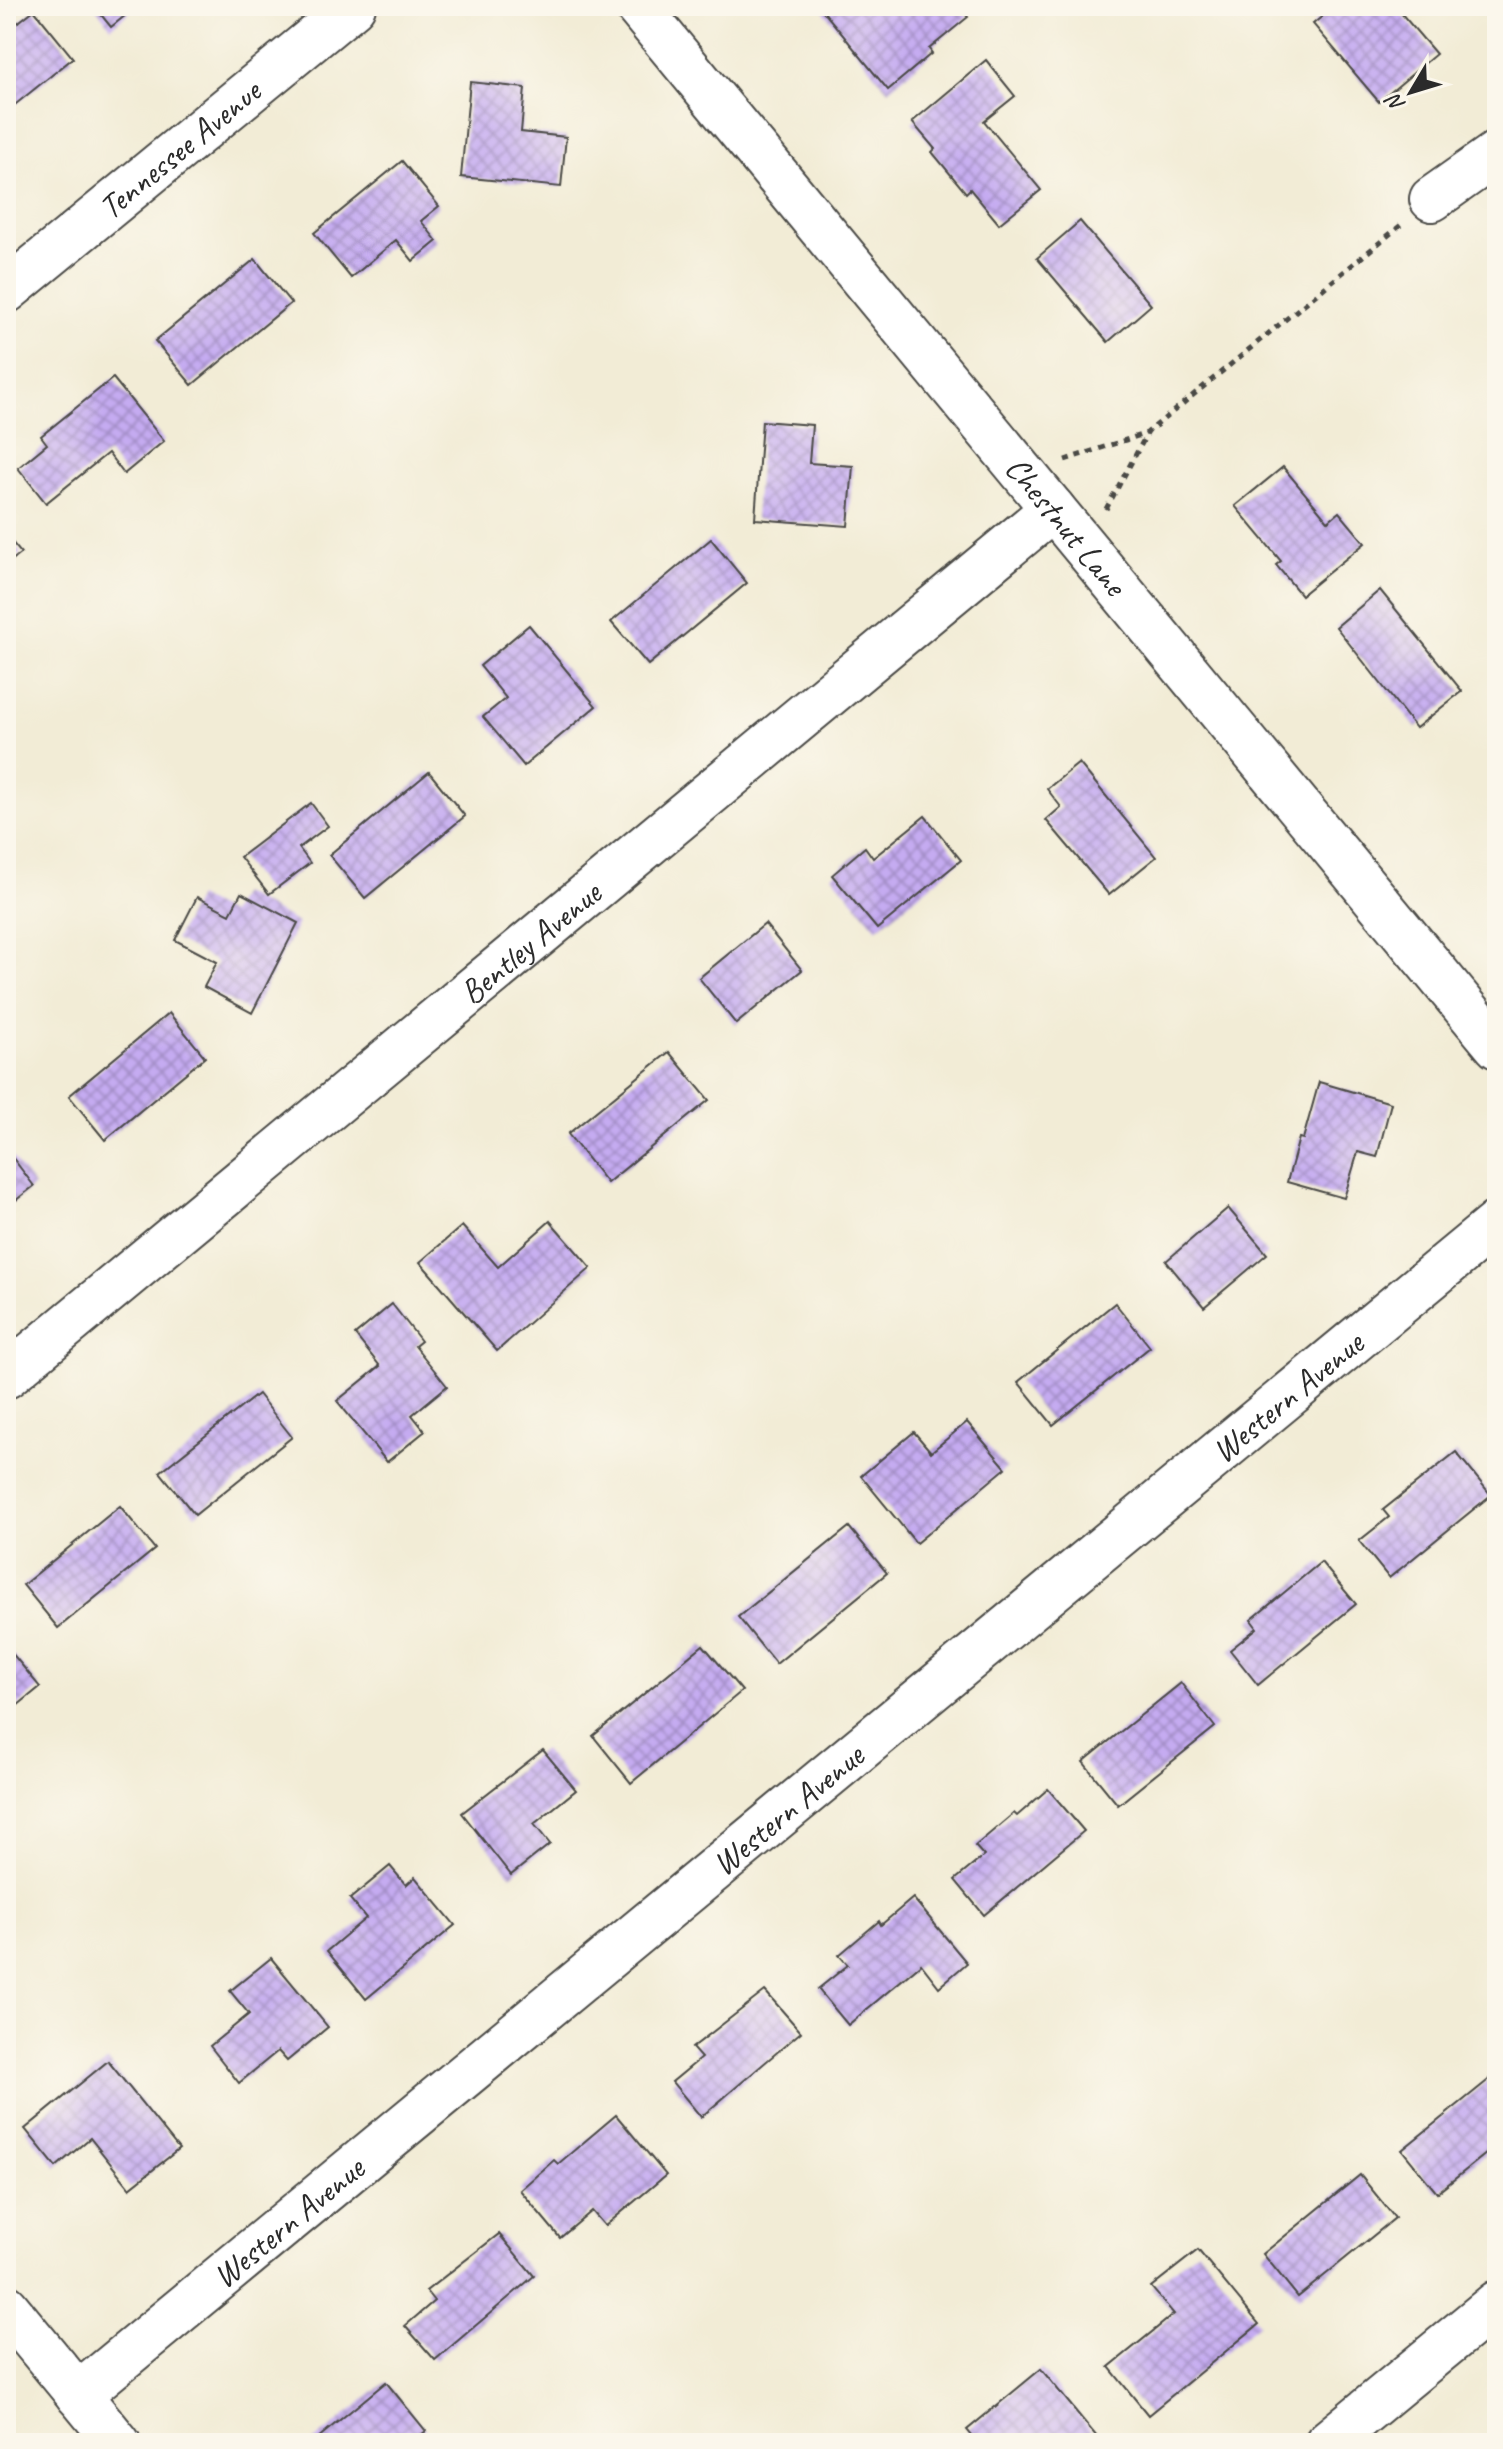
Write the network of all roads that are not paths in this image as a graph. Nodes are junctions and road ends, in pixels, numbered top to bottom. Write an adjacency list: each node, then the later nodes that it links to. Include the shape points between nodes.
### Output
1 (353, 6): 5 (street, Tennessee Avenue)
2 (637, 6): 6 (street, Chestnut Lane)
3 (1497, 153): 4 (street)
4 (1432, 199)
5 (6, 291)
6 (1053, 509): 7 (street, Chestnut Lane); 9 (street, Bentley Avenue)
7 (1497, 1046)
8 (1497, 1223): 12 (street, Western Avenue)
9 (6, 1376)
10 (1497, 2303): 14 (street)
11 (6, 2307): 12 (street)
12 (78, 2395): 13 (street)
13 (118, 2443)
14 (1327, 2443)

